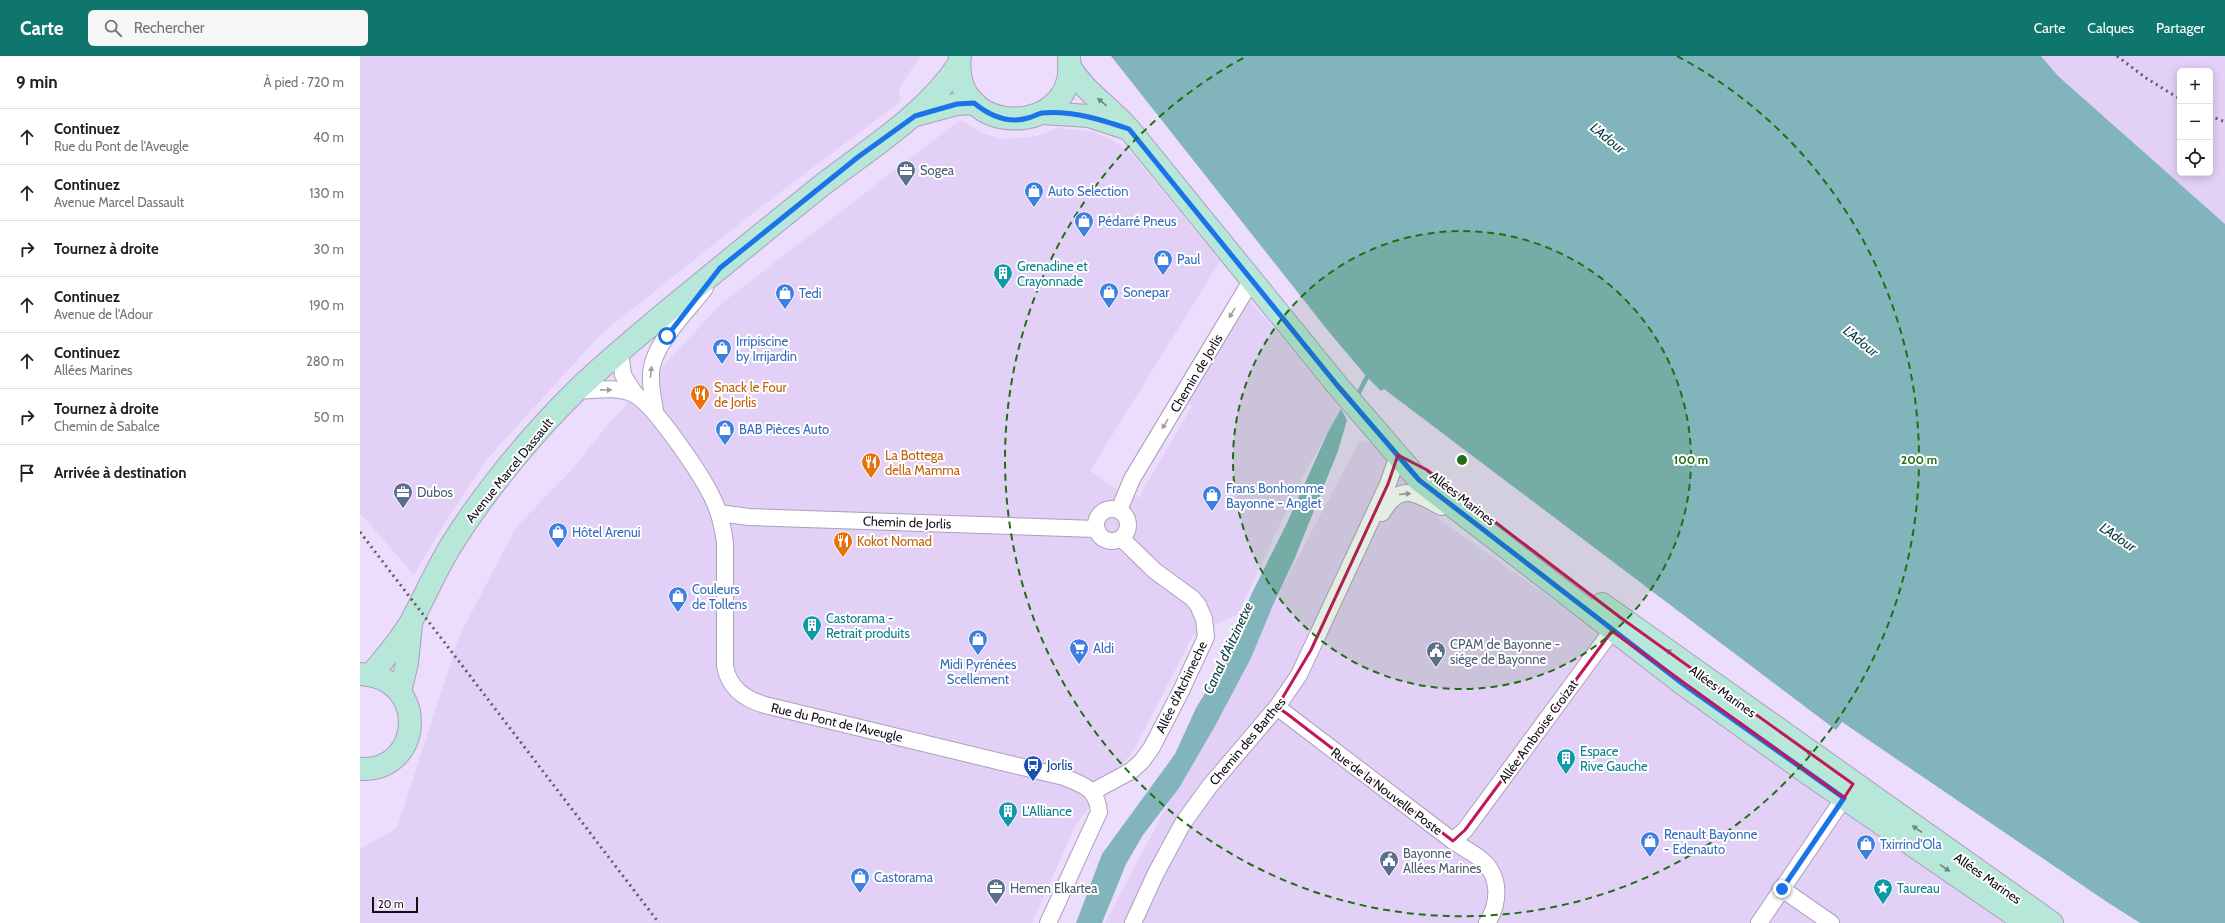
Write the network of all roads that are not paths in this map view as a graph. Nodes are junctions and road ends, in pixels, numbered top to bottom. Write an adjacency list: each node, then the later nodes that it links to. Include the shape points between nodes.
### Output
1 (960, 60): 3 (main road, via 961,79); 5 (main road, Avenue Marcel Dassault, via 937,93)
2 (1069, 60): 4 (main road, via 1068,79 1062,93); 6 (main road, Allées Marines, one-way to 2, via 1078,81)
3 (974, 103): 4 (main road, via 999,118 1014,120); 5 (main road, Avenue Marcel Dassault, via 952,105)
4 (1042, 113): 6 (main road, via 1089,116)
5 (915, 116): 7 (main road, Avenue Marcel Dassault, via 858,157)
6 (1129, 129): 8 (main road, Allées Marines)
7 (720, 268): 9 (main road, Avenue Marcel Dassault); 12 (street, Rue du Pont de l'Aveugle, one-way to 7, via 650,384 653,360 667,336)
8 (1251, 279): 13 (main road, Allées Marines); 14 (street, Chemin de Jorlis, one-way to 14, via 1132,479)
9 (620, 351): 10 (main road, Avenue Marcel Dassault); 11 (street, via 623,375)
10 (577, 391): 11 (street, Rue du Pont de l'Aveugle, one-way to 11, via 619,390); 20 (main road, Avenue Marcel Dassault, via 530,440 466,522)
11 (635, 394): 12 (street, Rue du Pont de l'Aveugle)
12 (655, 410): 15 (street, Rue du Pont de l'Aveugle, via 705,485)
13 (1398, 455): 18 (main road, Allées Marines, via 1419,480); 19 (street, Chemin des Barthes, via 1392,475); 21 (main road, Allées Marines, via 1427,470)
14 (1119, 510): 16 (street, via 1104,510 1099,515); 17 (street, via 1124,513 1129,524)
15 (719, 513): 16 (street, Chemin de Jorlis, via 749,517); 27 (street, Rue du Pont de l'Aveugle, via 725,543 725,666 730,681 743,696 766,705 1064,777)
16 (1096, 529): 17 (street, via 1104,540 1110,542)
17 (1122, 539): 27 (street, Allée d'Atchineche, via 1155,571 1192,598 1204,619 1206,637 1152,747 1142,761 1131,771)
18 (1497, 542): 19 (street, Chemin des Barthes, one-way to 18, via 1393,497 1403,493 1421,496); 21 (main road, Allées Marines)
19 (1356, 554): 24 (street, Chemin des Barthes, via 1305,663)
20 (415, 614): 22 (main road, Avenue Marcel Dassault, via 388,655); 23 (main road, Avenue Marcel Dassault)
21 (1617, 625): 26 (main road, Allées Marines); 28 (street, Allée Ambroise Croizat, via 1465,830)
22 (366, 675): 23 (main road, via 382,678)
23 (400, 692): 25 (main road, via 410,710 408,738 401,751 391,761)
24 (1277, 707): 28 (street, Rue de la Nouvelle Poste); 31 (street, Chemin des Barthes, via 1209,787 1183,823)
25 (363, 774)
26 (1849, 791): 29 (street); 35 (main road, Allées Marines, one-way to 35); 36 (main road, Allées Marines, one-way to 26)
27 (1092, 792): 30 (street, via 1098,803 1099,812)
28 (1453, 841): 32 (street, Rue de la Nouvelle Poste, via 1484,862 1492,871 1497,894 1496,906)
29 (1782, 889): 33 (street); 34 (street)
30 (1048, 923)
31 (1132, 923)
32 (1487, 923)
33 (1759, 923)
34 (1831, 923)
35 (2026, 923)
36 (2052, 923)

